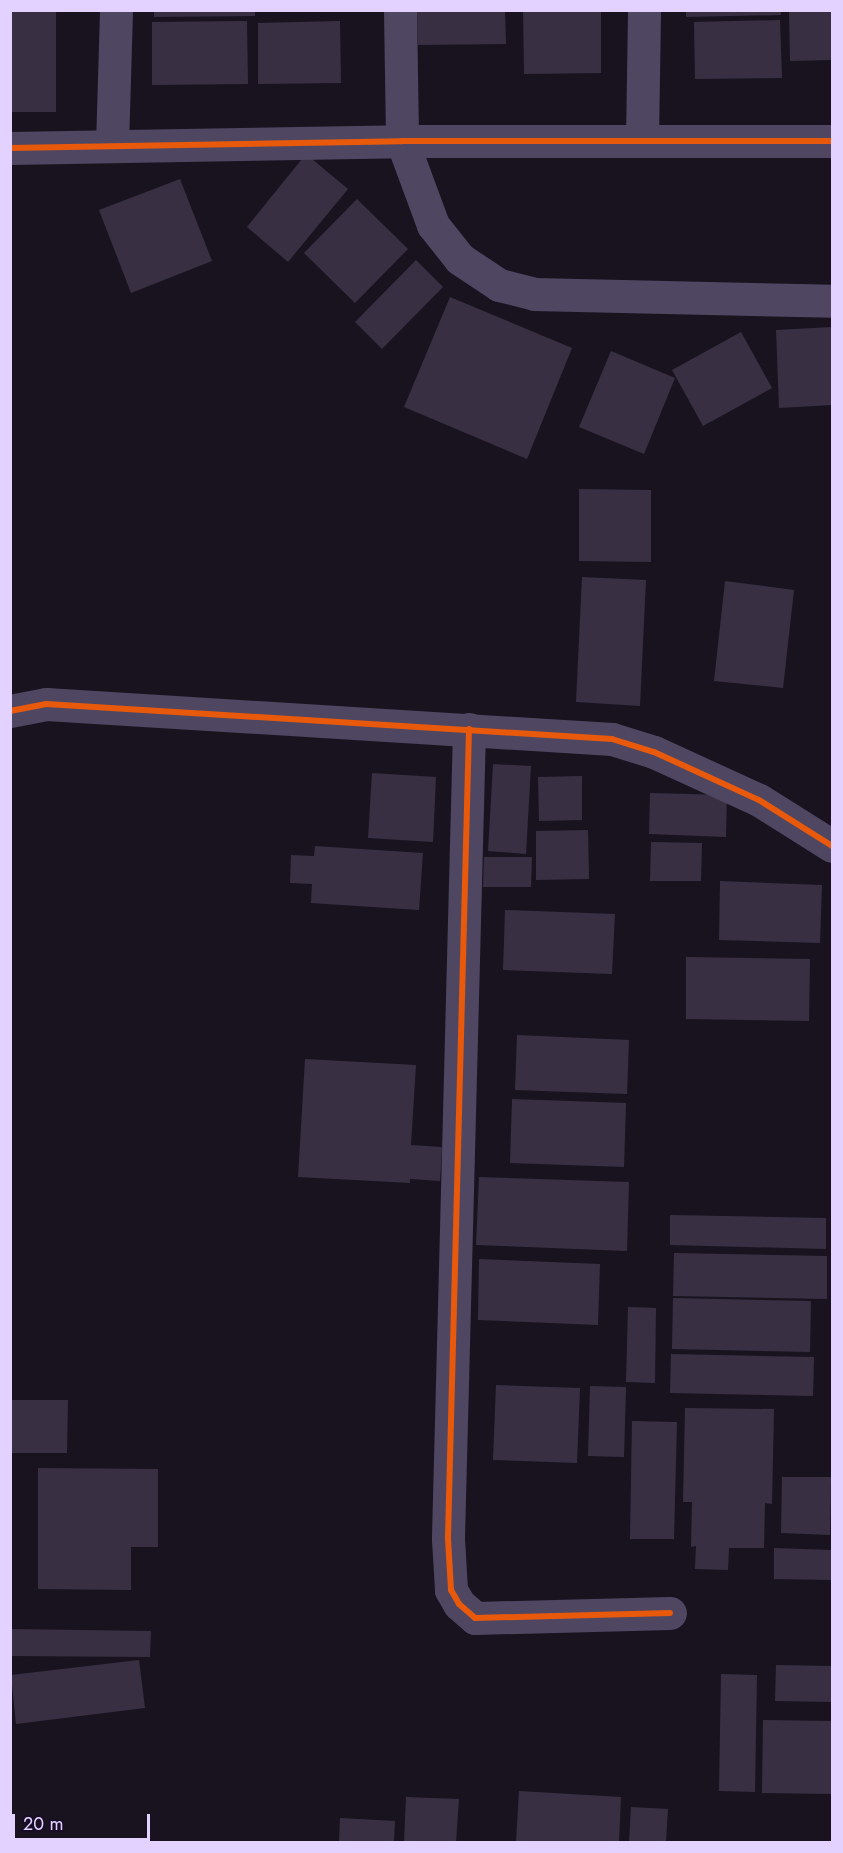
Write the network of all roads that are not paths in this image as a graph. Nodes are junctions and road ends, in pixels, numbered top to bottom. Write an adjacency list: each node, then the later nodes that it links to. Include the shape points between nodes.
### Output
1 (116, 10): 7 (street)
2 (400, 10): 5 (street)
3 (645, 10): 4 (street)
4 (642, 140): 5 (street); 6 (street)
5 (402, 141): 7 (street); 9 (street, via 433,225 460,259 499,285 534,294)
6 (832, 141)
7 (112, 146): 8 (street)
8 (10, 148)
9 (832, 301)
10 (10, 711): 11 (street, via 46,704)
11 (469, 729): 12 (street, via 612,740 654,752 759,800); 13 (street, via 448,1539 451,1590 459,1604 475,1618)
12 (832, 846)
13 (670, 1613)

